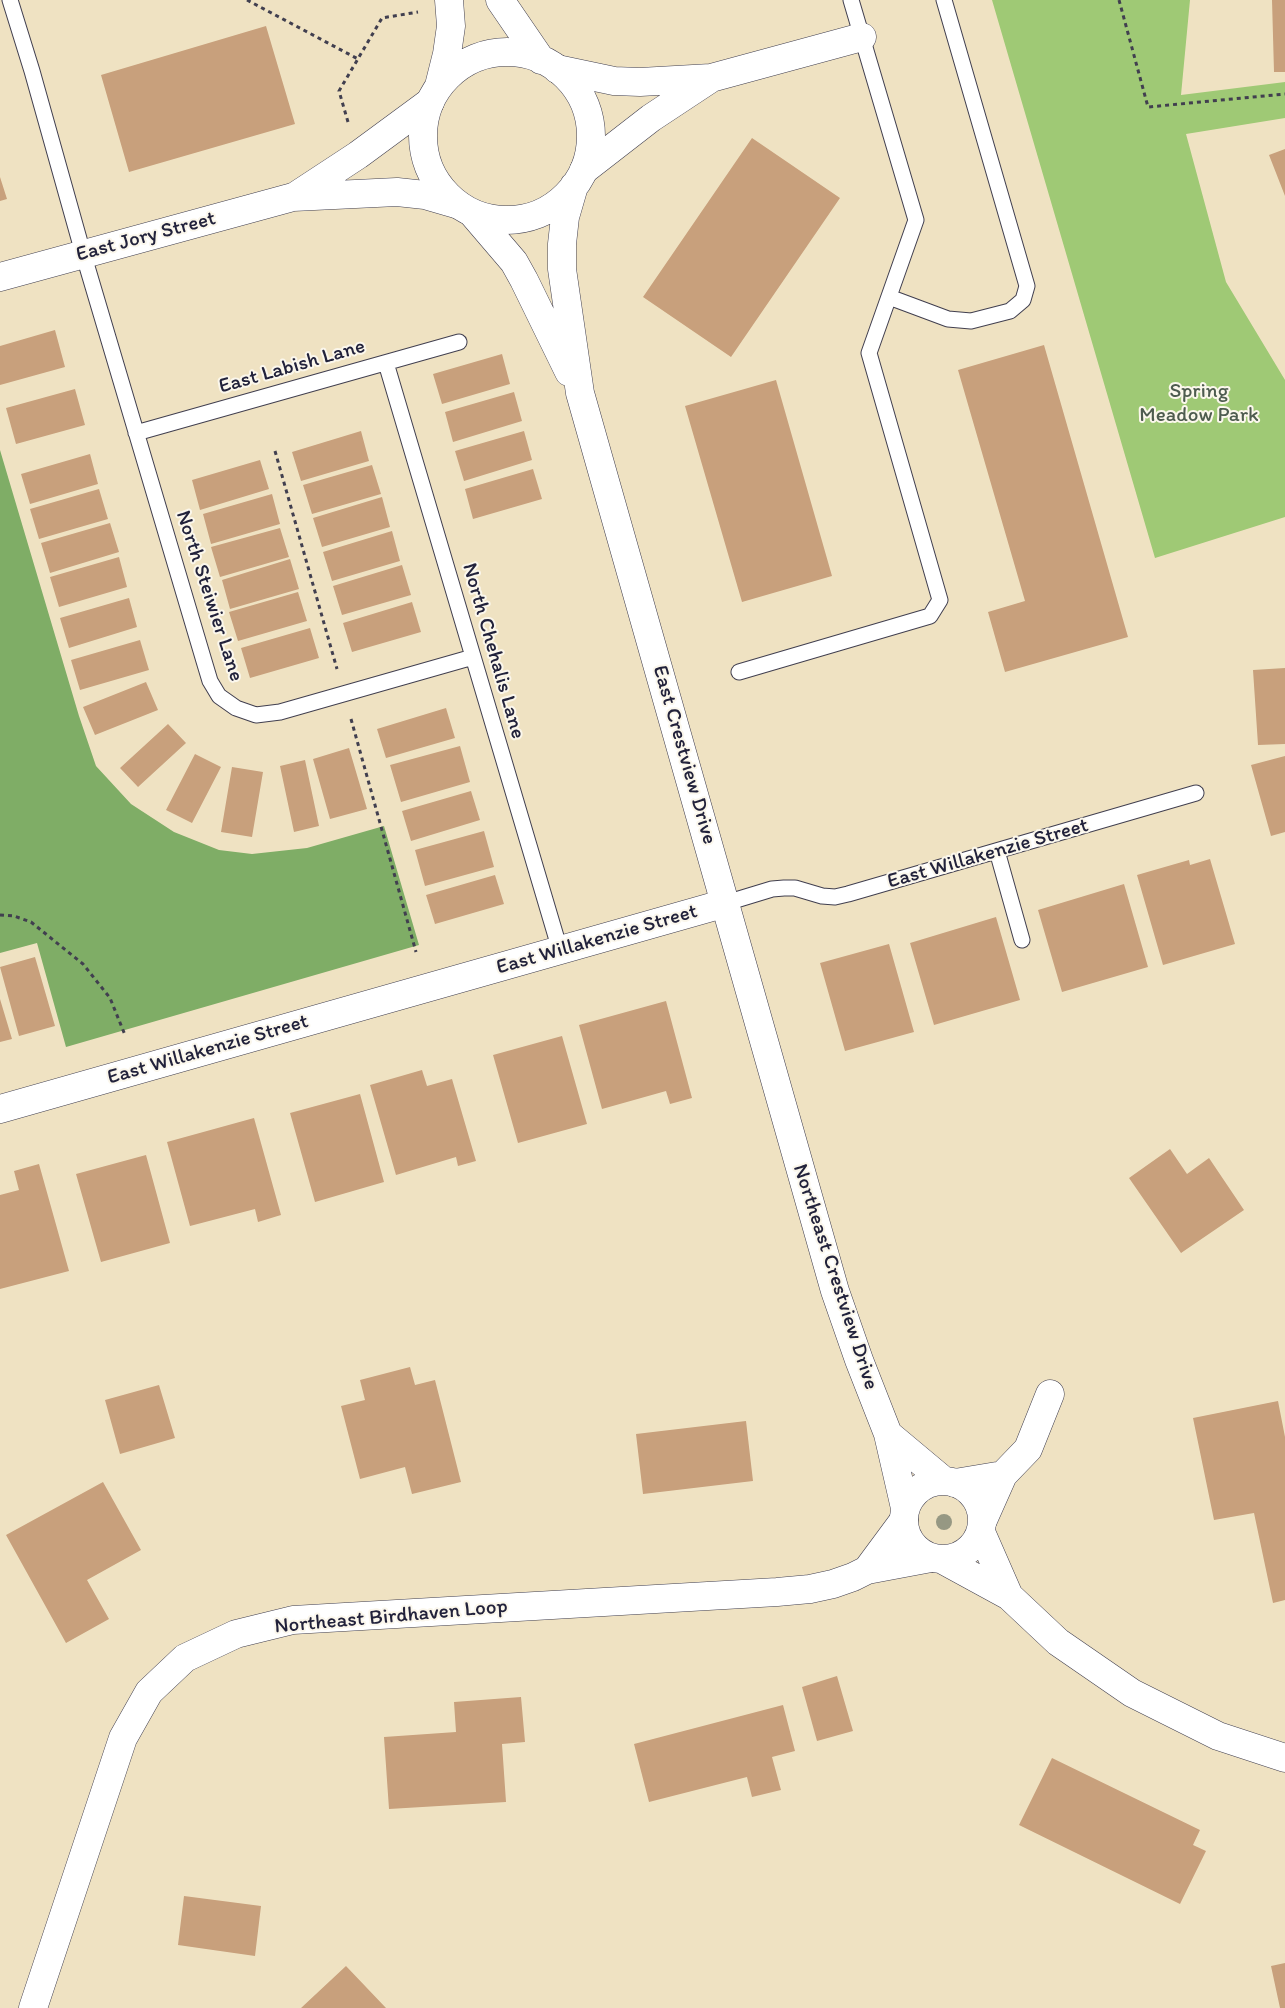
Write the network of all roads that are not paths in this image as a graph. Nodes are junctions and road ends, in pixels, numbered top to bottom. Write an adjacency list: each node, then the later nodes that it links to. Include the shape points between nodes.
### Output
1 (10, 0): 13 (lane, North Steiwier Lane)
2 (449, 0): 9 (street, via 451,26 447,54)
3 (500, 0): 7 (street)
4 (851, 0): 6 (lane)
5 (944, 0): 15 (lane, via 1028,286 1023,300 1010,311 971,321 948,319)
6 (862, 37): 8 (street); 15 (lane, via 916,220)
7 (549, 64): 8 (street, via 614,81); 9 (street, via 522,54 485,55 452,72); 10 (street, via 571,82 588,115 590,152)
8 (711, 78): 10 (street, via 652,118)
9 (434, 94): 11 (street, East Jory Street, via 358,155); 12 (street, via 424,120 422,140 425,158 443,191)
10 (579, 178): 12 (street, via 562,200 528,218 490,219); 18 (street, East Crestview Drive, via 565,217 562,269)
11 (292, 197): 12 (street, East Jory Street, via 397,192 424,195); 13 (street, East Jory Street)
12 (464, 209): 18 (street, East Crestview Drive, via 514,262)
13 (83, 253): 14 (street, East Jory Street); 19 (lane, North Steiwier Lane)
14 (0, 277)
15 (889, 297): 21 (lane, via 869,353 940,600 930,616)
16 (459, 342): 17 (lane, East Labish Lane)
17 (386, 363): 19 (lane, East Labish Lane); 20 (lane, North Chehalis Lane)
18 (580, 393): 24 (street, East Crestview Drive)
19 (136, 433): 20 (lane, North Steiwier Lane, via 210,681 219,696 236,708 256,715 280,712)
20 (473, 657): 26 (lane, North Chehalis Lane)
21 (740, 672)
22 (1196, 794): 23 (lane, East Willakenzie Street)
23 (997, 851): 24 (lane, East Willakenzie Street, via 836,897 784,888); 25 (lane)
24 (726, 904): 26 (street, East Willakenzie Street); 28 (street, East Crestview Drive)
25 (1022, 940)
26 (560, 950): 27 (street, East Willakenzie Street)
27 (0, 1109)
28 (786, 1118): 30 (street, Northeast Crestview Drive, via 835,1291)
29 (1050, 1394): 31 (street, via 1028,1449)
30 (888, 1434): 32 (street, Northeast Crestview Drive); 33 (street, Northeast Crestview Drive)
31 (1003, 1475): 32 (street); 34 (street)
32 (949, 1481): 33 (street, via 931,1482 920,1488 911,1497); 34 (street, via 966,1488 975,1497)
33 (904, 1514): 35 (street, via 905,1532 911,1543 920,1552); 36 (street, Northeast Birdhaven Loop)
34 (982, 1526): 35 (street, via 975,1543 966,1552 955,1557); 37 (street)
35 (937, 1558): 36 (street, Northeast Birdhaven Loop); 37 (street)
36 (867, 1570): 39 (street, Northeast Birdhaven Loop, via 833,1584 776,1592 293,1620 236,1634 185,1658 149,1692 123,1738)
37 (1009, 1596): 38 (street, via 1058,1642 1132,1694 1218,1736)
38 (1285, 1758)
39 (33, 2008)

